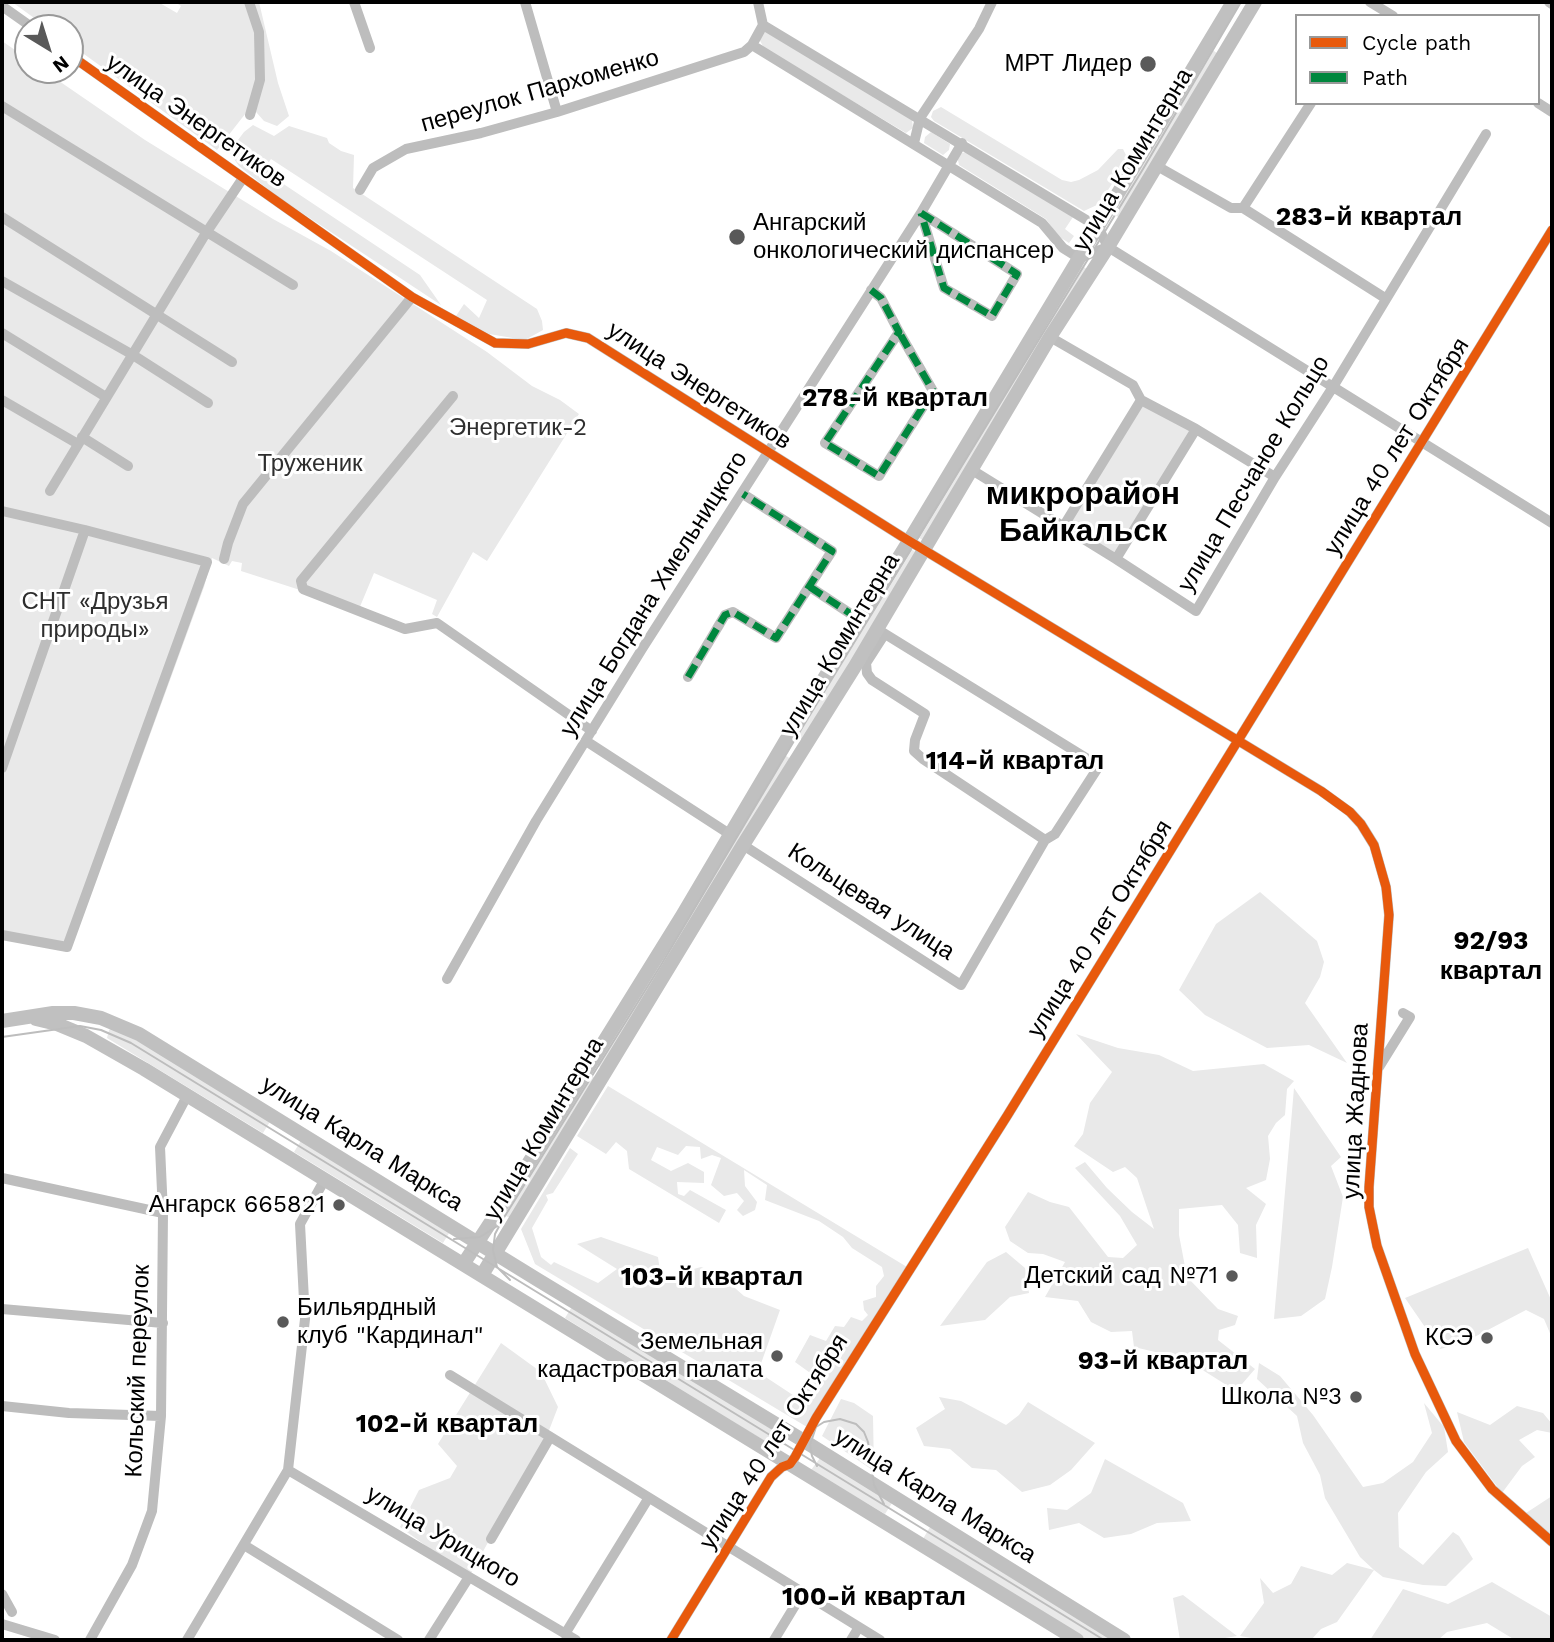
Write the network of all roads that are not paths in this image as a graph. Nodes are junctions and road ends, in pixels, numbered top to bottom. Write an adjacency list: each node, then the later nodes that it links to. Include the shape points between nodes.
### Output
1 (249, 2): 19 (street, via 259,32 260,80)
2 (354, 2): 12 (street)
3 (526, 2): 18 (street)
4 (758, 2): 10 (street)
5 (992, 2): 20 (street)
6 (1233, 2): 11 (street, улица Коминтерна)
7 (1255, 2): 14 (street, улица Коминтерна)
8 (1370, 2): 9 (street)
9 (1390, 14)
10 (763, 25): 13 (street); 20 (street)
11 (1211, 39): 14 (street); 31 (street, улица Коминтерна)
12 (370, 48)
13 (748, 49): 18 (street, переулок Пархоменко); 22 (street)
14 (1226, 49): 25 (street, улица Коминтерна)
15 (84, 65): 26 (street, улица Энергетиков)
16 (1310, 105): 28 (street)
17 (2, 106): 33 (street)
18 (557, 112): 27 (street, переулок Пархоменко, via 406,149 373,168)
19 (250, 115)
20 (920, 118): 22 (street); 23 (street)
21 (1486, 134): 40 (street, улица Песчаное Кольцо)
22 (914, 143): 24 (street)
23 (962, 143): 24 (street, улица Богдана Хмельницкого); 31 (street)
24 (948, 165): 29 (street, улица Богдана Хмельницкого); 35 (street, via 1042,223 1063,248)
25 (1157, 166): 28 (street, via 1231,208); 34 (street, улица Коминтерна)
26 (243, 178): 33 (street); 39 (street, улица Энергетиков)
27 (360, 190)
28 (1243, 208): 40 (street)
29 (921, 213): 29 (street, via 944,288 992,316 1017,274); 38 (street, улица Богдана Хмельницкого)
30 (2, 217): 41 (street)
31 (1098, 228): 34 (street); 35 (street, улица Коминтерна)
32 (1552, 230): 55 (street, улица 40 лет Октября)
33 (206, 233): 37 (street); 41 (street)
34 (1108, 247): 35 (street); 44 (street, улица Коминтерна); 47 (street)
35 (1079, 258): 66 (street, улица Коминтерна)
36 (2, 281): 45 (street)
37 (293, 285)
38 (871, 290): 43 (street, via 881,298); 56 (street, улица Богдана Хмельницкого)
39 (412, 297): 56 (street, улица Энергетиков, via 495,343 528,344 566,333 588,338); 68 (street, via 243,504)
40 (1385, 298): 47 (street, улица Песчаное Кольцо)
41 (157, 315): 45 (street); 46 (street)
42 (2, 332): 49 (street)
43 (899, 332): 43 (street, via 825,443 879,476 933,391)
44 (1050, 337): 51 (street, via 1133,385); 58 (street, улица Коминтерна)
45 (133, 355): 49 (street); 52 (street)
46 (232, 362)
47 (1333, 387): 55 (street); 59 (street, улица Песчаное Кольцо)
48 (453, 396): 74 (street, via 301,581 303,589 405,629 438,623)
49 (106, 397): 54 (street)
50 (2, 400): 54 (street)
51 (1141, 400): 53 (street); 64 (street)
52 (208, 403)
53 (1196, 429): 59 (street); 69 (street)
54 (80, 441): 57 (street); 60 (street)
55 (1423, 442): 63 (street); 75 (street, улица 40 лет Октября)
56 (768, 453): 61 (street, улица Богдана Хмельницкого); 66 (street, улица Энергетиков)
57 (128, 466)
58 (972, 470): 64 (street, улица Песчаное Кольцо); 67 (street, улица Коминтерна)
59 (1275, 477): 69 (street, улица Песчаное Кольцо, via 1196,611)
60 (50, 491)
61 (743, 494): 70 (street, via 832,551); 74 (street, улица Богдана Хмельницкого)
62 (2, 511): 65 (street)
63 (1552, 523)
64 (1063, 527): 69 (street, улица Песчаное Кольцо)
65 (85, 530): 76 (street); 80 (street, via 207,562 67,947)
66 (909, 541): 67 (street, улица Энергетиков); 71 (street, улица Коминтерна)
67 (925, 550): 72 (street, улица Коминтерна); 75 (street, улица Энергетиков)
68 (225, 559)
69 (1116, 559)
70 (810, 587): 71 (street); 73 (street, via 776,638 733,612 725,615)
71 (860, 620): 77 (street, улица Коминтерна)
72 (880, 632): 78 (street, via 866,663 867,673 925,714 914,751); 78 (street, Кольцевая улица, via 1099,766 1055,834); 79 (street, улица Коминтерна)
73 (688, 677)
74 (589, 736): 77 (street); 81 (street, улица Богдана Хмельницкого)
75 (1238, 742): 87 (street, улица Жаднова, via 1350,812 1374,845 1389,915); 102 (street, улица 40 лет Октября)
76 (2, 768)
77 (731, 835): 92 (street, улица Коминтерна)
78 (1045, 840): 79 (street, Кольцевая улица, via 961,985)
79 (743, 845): 93 (street, улица Коминтерна)
80 (2, 935)
81 (447, 979)
82 (1403, 1013): 87 (street, via 1410,1017)
83 (28, 1017): 84 (street, улица Карла Маркса); 85 (street, улица Карла Маркса, via 74,1013); 86 (street, улица Карла Маркса, via 57,1024)
84 (2, 1021)
85 (121, 1025): 86 (street, via 110,1026 103,1034); 92 (street, улица Карла Маркса)
86 (120, 1055): 88 (street, улица Карла Маркса)
87 (1378, 1070): 107 (street, улица Жаднова, via 1369,1207 1392,1294 1456,1441 1492,1489)
88 (187, 1096): 90 (street, улица Карла Маркса); 91 (street, Кольский переулок, via 160,1147)
89 (2, 1178): 91 (street)
90 (325, 1179): 94 (street, улица Карла Маркса); 104 (street, via 300,1224 305,1319)
91 (163, 1213): 97 (street, Кольский переулок)
92 (477, 1242): 93 (street, улица Карла Маркса); 94 (street, улица Коминтерна)
93 (496, 1254): 95 (street, улица Коминтерна); 102 (street, улица Карла Маркса)
94 (464, 1263): 95 (street, улица Карла Маркса)
95 (482, 1275): 103 (street, улица Карла Маркса)
96 (2, 1309): 97 (street)
97 (163, 1323): 100 (street, Кольский переулок)
98 (450, 1376): 101 (street)
99 (2, 1406): 100 (street)
100 (161, 1416): 119 (street, Кольский переулок, via 146,1532)
101 (549, 1438): 105 (street); 106 (street)
102 (804, 1441): 103 (street, улица 40 лет Октября); 129 (street, улица Карла Маркса)
103 (790, 1464): 109 (street, улица 40 лет Октября, via 772,1477); 117 (street, улица Карла Маркса)
104 (288, 1470): 108 (street); 110 (street, улица Урицкого)
105 (648, 1499): 109 (street); 116 (street)
106 (491, 1539)
107 (1552, 1542)
108 (244, 1545): 120 (street); 121 (street)
109 (728, 1549): 112 (street); 124 (street, улица 40 лет Октября)
110 (469, 1577): 116 (street, улица Урицкого); 122 (street)
111 (2, 1594): 113 (street)
112 (802, 1594): 115 (street); 125 (street)
113 (12, 1612)
114 (2, 1624): 118 (street)
115 (859, 1627): 126 (street); 127 (street)
116 (565, 1634): 123 (street, улица Урицкого)
117 (1058, 1635): 128 (street, улица Карла Маркса)
118 (55, 1640)
119 (90, 1640)
120 (187, 1640)
121 (398, 1640)
122 (429, 1640)
123 (576, 1640)
124 (671, 1640)
125 (774, 1640)
126 (851, 1640)
127 (880, 1640)
128 (1077, 1640)
129 (1124, 1640)

